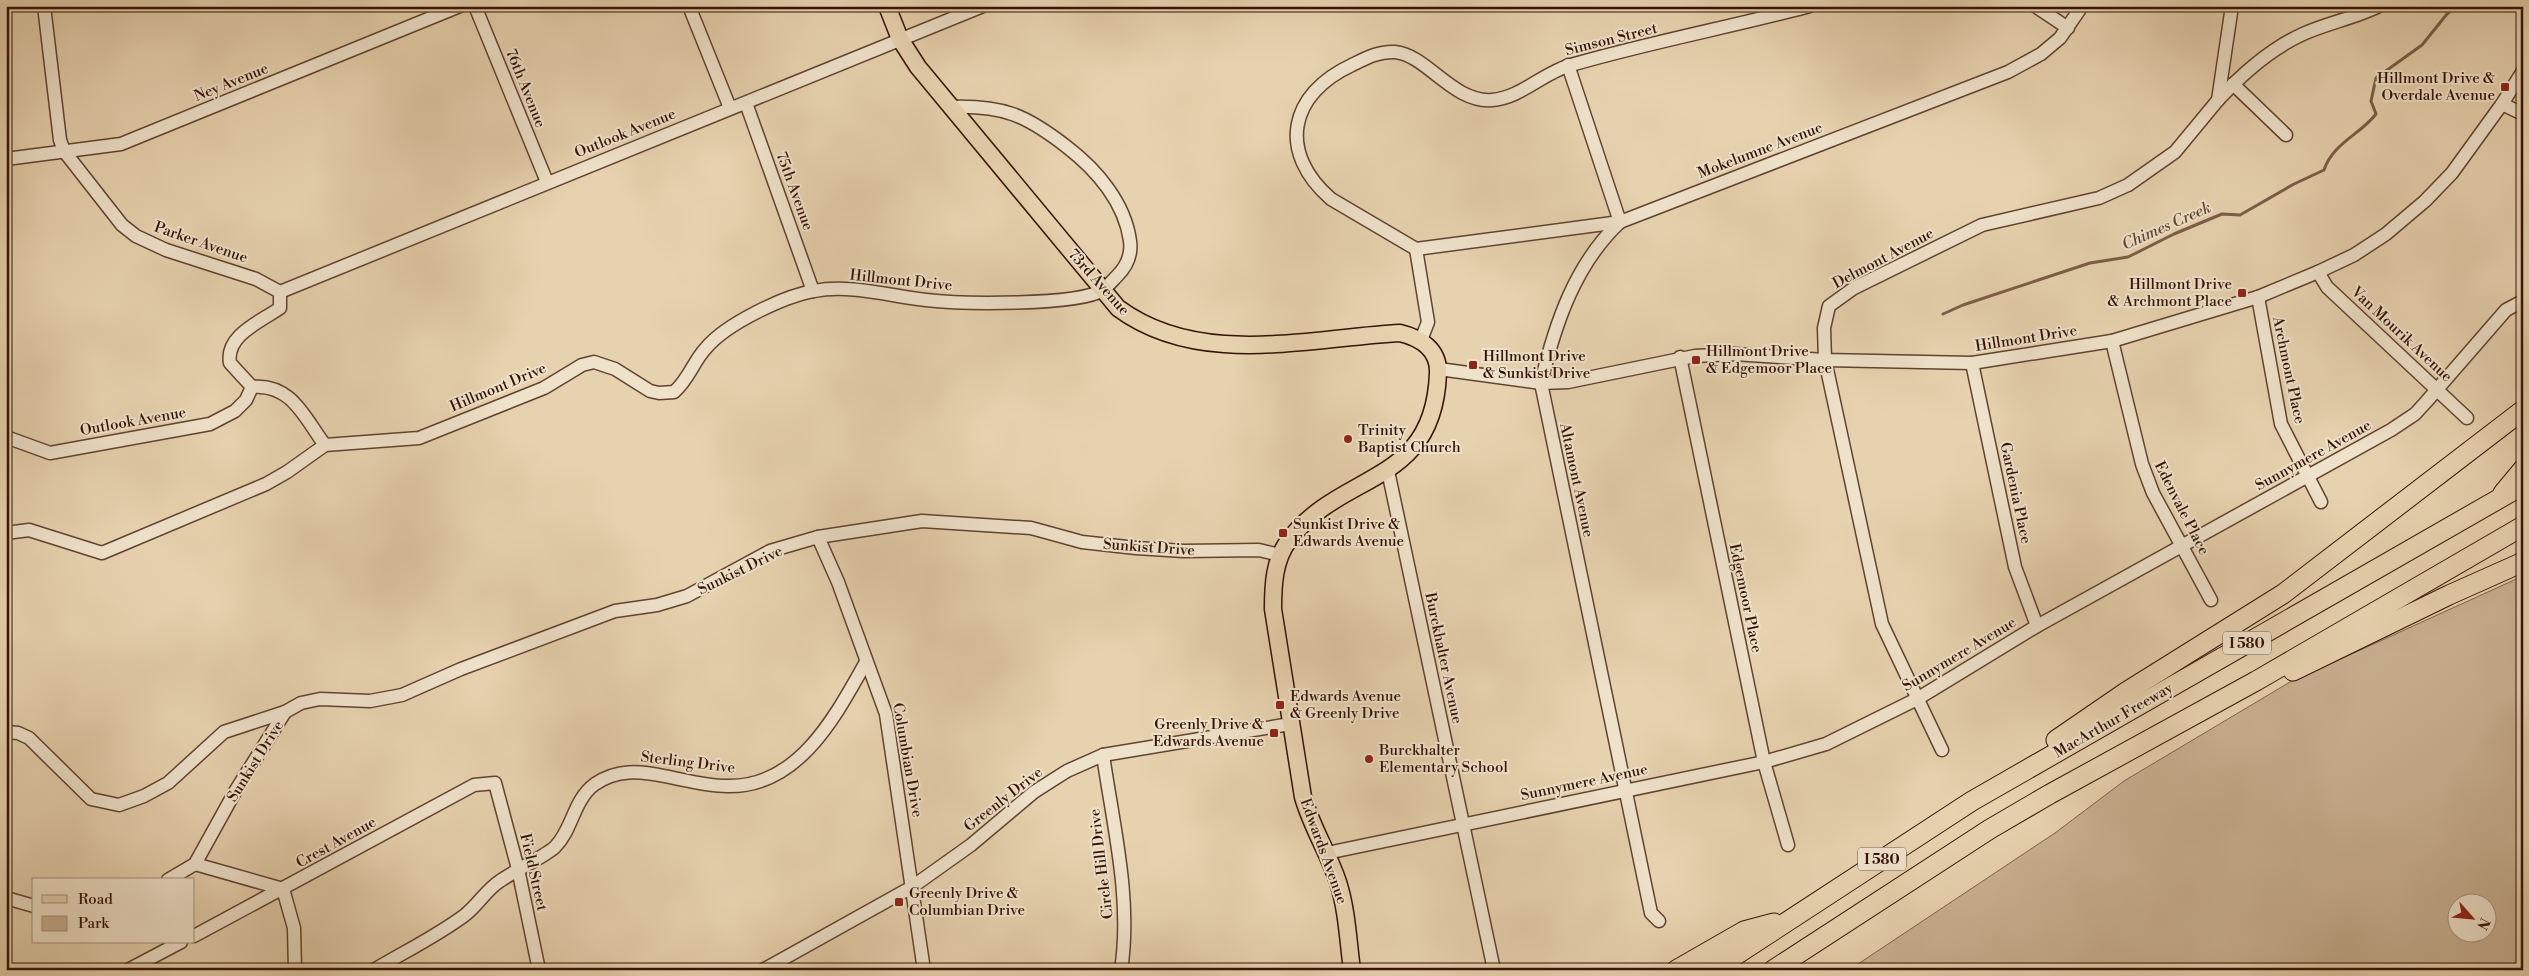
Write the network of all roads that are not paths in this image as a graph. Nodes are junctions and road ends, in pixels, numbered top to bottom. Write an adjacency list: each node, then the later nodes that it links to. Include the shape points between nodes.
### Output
1 (44, 6): 24 (street, Parker Avenue, via 60,140)
2 (460, 6): 24 (street, Ney Avenue, via 121,144)
3 (476, 6): 26 (street, 76th Avenue)
4 (689, 6): 21 (street)
5 (887, 6): 13 (main road, 73rd Avenue)
6 (982, 6): 13 (street, Outlook Avenue)
7 (1810, 6): 14 (street, Simson Street)
8 (2036, 6): 12 (street)
9 (2082, 6): 12 (street, Mokelumne Avenue)
10 (2232, 6): 17 (street)
11 (2379, 6): 16 (street, Delmont Avenue, via 2304,33 2277,47)
12 (2068, 28): 27 (street, Mokelumne Avenue, via 2041,54 2008,72)
13 (900, 39): 18 (street, Outlook Avenue); 20 (main road, 73rd Avenue)
14 (1568, 65): 27 (street); 28 (street, Simson Street, via 1507,96 1492,100 1455,89 1411,58 1387,51 1345,68 1314,91 1305,102 1297,131 1298,146 1309,174 1331,199)
15 (2523, 71): 19 (street, Hillmont Drive)
16 (2233, 84): 17 (street, Delmont Avenue); 23 (street)
17 (2218, 100): 38 (street, Delmont Avenue, via 2175,152 2128,185 2099,198 1982,225 1846,293 1830,306 1825,317)
18 (746, 103): 21 (street, Outlook Avenue); 31 (street, 75th Avenue)
19 (2502, 104): 22 (street); 29 (street, Hillmont Drive, via 2452,173 2425,201 2386,234 2354,255)
20 (950, 107): 30 (main road, 73rd Avenue); 30 (street, via 1002,110 1024,117 1071,149 1109,189 1125,221 1131,246 1129,260)
21 (730, 108): 26 (street, Outlook Avenue)
22 (2523, 114)
23 (2286, 135)
24 (64, 150): 25 (street, Ney Avenue); 32 (street, Parker Avenue, via 122,225 136,236 166,250 256,278)
25 (6, 159)
26 (547, 182): 32 (street, Outlook Avenue)
27 (1620, 222): 28 (street, Mokelumne Avenue); 41 (street, Altamont Avenue, via 1595,249 1564,305)
28 (1416, 249): 35 (street, via 1428,322)
29 (2318, 272): 33 (street, Hillmont Drive); 43 (street, Van Mourik Avenue, via 2327,287)
30 (1103, 290): 31 (street, Hillmont Drive, via 1079,298 1004,303 928,300 831,289); 35 (main road, 73rd Avenue, via 1118,308 1154,330 1221,344 1255,345 1400,333)
31 (813, 291): 47 (street, Hillmont Drive, via 765,308 726,330 704,350 690,375 674,392 650,391 615,369 594,362 582,365 544,388 419,438)
32 (280, 292): 42 (street, via 280,308 236,338 230,348 230,363)
33 (2258, 296): 36 (street, Hillmont Drive); 50 (street, Archmont Place, via 2281,424)
34 (2523, 301): 43 (street, Sunnymere Avenue, via 2506,310)
35 (1421, 340): 40 (main road, via 1430,348)
36 (2112, 341): 39 (street, Hillmont Drive); 57 (street, Edenvale Place, via 2142,464 2153,494)
37 (1680, 357): 38 (street, Hillmont Drive, via 1734,354); 41 (street, Hillmont Drive, via 1594,378); 70 (street, Edgemoor Place)
38 (1825, 360): 39 (street, Hillmont Drive); 64 (street, Delmont Avenue, via 1882,624)
39 (1972, 363): 61 (street, Gardenia Place, via 2015,567)
40 (1438, 369): 41 (street, Hillmont Drive); 49 (main road, via 1438,396 1431,419 1411,451)
41 (1541, 383): 72 (street, Altamont Avenue)
42 (252, 387): 46 (street, Outlook Avenue, via 246,400 235,411 210,424 50,453); 47 (street, via 279,390 295,401)
43 (2436, 389): 45 (street, Van Mourik Avenue); 50 (street, Sunnymere Avenue, via 2403,422)
44 (2523, 410): 73 (highway, via 2283,594 2095,712)
45 (2467, 418)
46 (6, 437)
47 (325, 445): 55 (street, Hillmont Drive, via 266,484 102,554 29,530)
48 (2523, 469): 52 (highway)
49 (1388, 471): 58 (main road, via 1319,510 1302,525); 74 (street, Burckhalter Avenue)
50 (2307, 477): 53 (street, Archmont Place); 57 (street, Sunnymere Avenue)
51 (2523, 485): 52 (highway, MacArthur Freeway / I 580)
52 (2495, 501): 73 (highway, MacArthur Freeway / I 580)
53 (2321, 502)
54 (2523, 526): 63 (highway, I 580)
55 (6, 533)
56 (818, 537): 58 (street, Sunkist Drive, via 922,521 1031,528 1082,542 1136,548 1259,550); 62 (street, Columbian Drive, via 838,582); 65 (street, Sunkist Drive, via 770,552 686,596 657,605 615,611 402,695 370,701 320,699 301,703)
57 (2183, 546): 60 (street, Edenvale Place); 61 (street, Sunnymere Avenue)
58 (1280, 555): 66 (main road, Edwards Avenue, via 1272,609)
59 (2523, 562): 63 (highway, via 2303,668)
60 (2211, 600)
61 (2037, 626): 64 (street, Sunnymere Avenue)
62 (866, 662): 78 (street, Sterling Drive, via 826,728 784,771 756,783 728,787 637,771 613,775 595,784 582,797 554,848); 81 (street, Columbian Drive, via 886,714)
63 (2256, 681): 79 (highway, I 580, via 2050,794)
64 (1917, 699): 68 (street, Delmont Avenue); 70 (street, Sunnymere Avenue, via 1826,744)
65 (285, 712): 67 (street, via 224,732 168,782 119,805 91,799 29,738); 77 (street, Sunkist Drive)
66 (1290, 724): 69 (street, Greenly Drive); 76 (main road, Edwards Avenue, via 1311,825)
67 (6, 732)
68 (1942, 750)
69 (1102, 755): 81 (street, Greenly Drive, via 1034,792 971,845); 95 (street, Circle Hill Drive, via 1122,882 1124,938)
70 (1764, 762): 72 (street, Sunnymere Avenue); 75 (street, Edgemoor Place)
71 (495, 783): 78 (street, Field Street); 82 (street, Crest Avenue, via 474,784)
72 (1625, 790): 74 (street, Sunnymere Avenue); 86 (street, Altamont Avenue, via 1651,913)
73 (1972, 801): 85 (highway, MacArthur Freeway / I 580)
74 (1462, 825): 76 (street, Sunnymere Avenue); 97 (street, Burckhalter Avenue)
75 (1788, 845)
76 (1327, 853): 96 (main road, Edwards Avenue, via 1344,905)
77 (195, 864): 80 (street); 82 (street)
78 (518, 869): 91 (street, Sterling Drive, via 485,893 466,914); 92 (street, Field Street)
79 (1925, 870): 100 (highway, I 580); 101 (highway)
80 (171, 878)
81 (912, 887): 93 (street, Greenly Drive); 94 (street, Columbian Drive)
82 (283, 889): 87 (street, Crest Avenue); 90 (street, via 294,928)
83 (6, 898): 84 (street)
84 (32, 905)
85 (1792, 918): 98 (highway, via 1744,931); 99 (highway, MacArthur Freeway / I 580)
86 (1659, 921)
87 (195, 935)
88 (177, 944): 89 (street)
89 (128, 970)
90 (295, 970)
91 (374, 970)
92 (539, 970)
93 (763, 970)
94 (924, 970)
95 (1121, 970)
96 (1352, 970)
97 (1494, 970)
98 (1676, 970)
99 (1713, 970)
100 (1773, 970)
101 (1795, 970)

